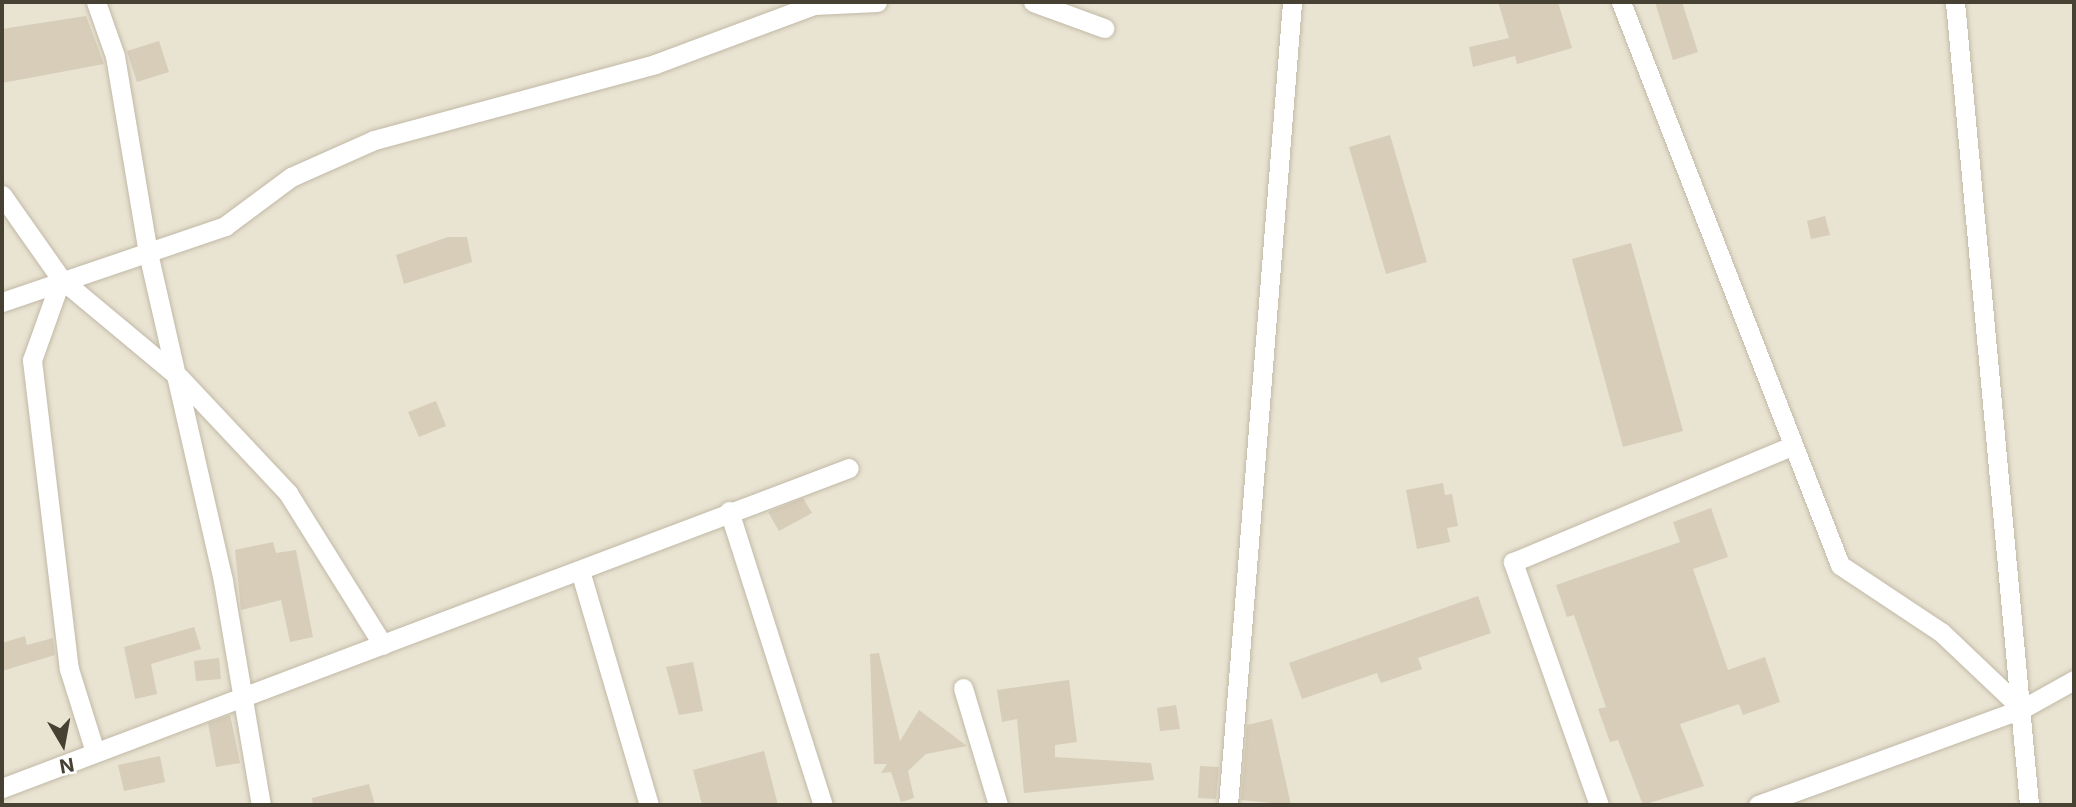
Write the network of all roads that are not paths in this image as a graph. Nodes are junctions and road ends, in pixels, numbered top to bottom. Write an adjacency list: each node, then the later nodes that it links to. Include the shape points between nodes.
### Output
1 (96, 2): 9 (street, via 115,57)
2 (877, 2): 9 (street, via 814,5 655,64 374,139 292,177 225,226)
3 (1033, 2): 7 (street)
4 (1292, 2): 28 (street)
5 (1621, 2): 13 (street)
6 (1955, 2): 21 (street)
7 (1104, 28)
8 (2, 195): 10 (street)
9 (148, 253): 10 (street); 12 (street)
10 (61, 279): 11 (street); 12 (street); 22 (street, via 32,360 69,669)
11 (2, 302)
12 (180, 378): 17 (street, via 288,493); 20 (street)
13 (1793, 446): 21 (street, via 1840,565 1941,632); 29 (street, via 1513,562)
14 (849, 468): 15 (street)
15 (729, 511): 16 (street); 26 (street)
16 (581, 574): 17 (street); 25 (street)
17 (383, 645): 20 (street)
18 (2074, 680): 21 (street)
19 (963, 688): 27 (street)
20 (240, 697): 22 (street); 24 (street)
21 (2022, 709): 30 (street); 31 (street)
22 (95, 752): 23 (street)
23 (2, 788)
24 (261, 805)
25 (649, 805)
26 (823, 805)
27 (998, 805)
28 (1228, 805)
29 (1599, 805)
30 (1758, 805)
31 (2029, 805)

